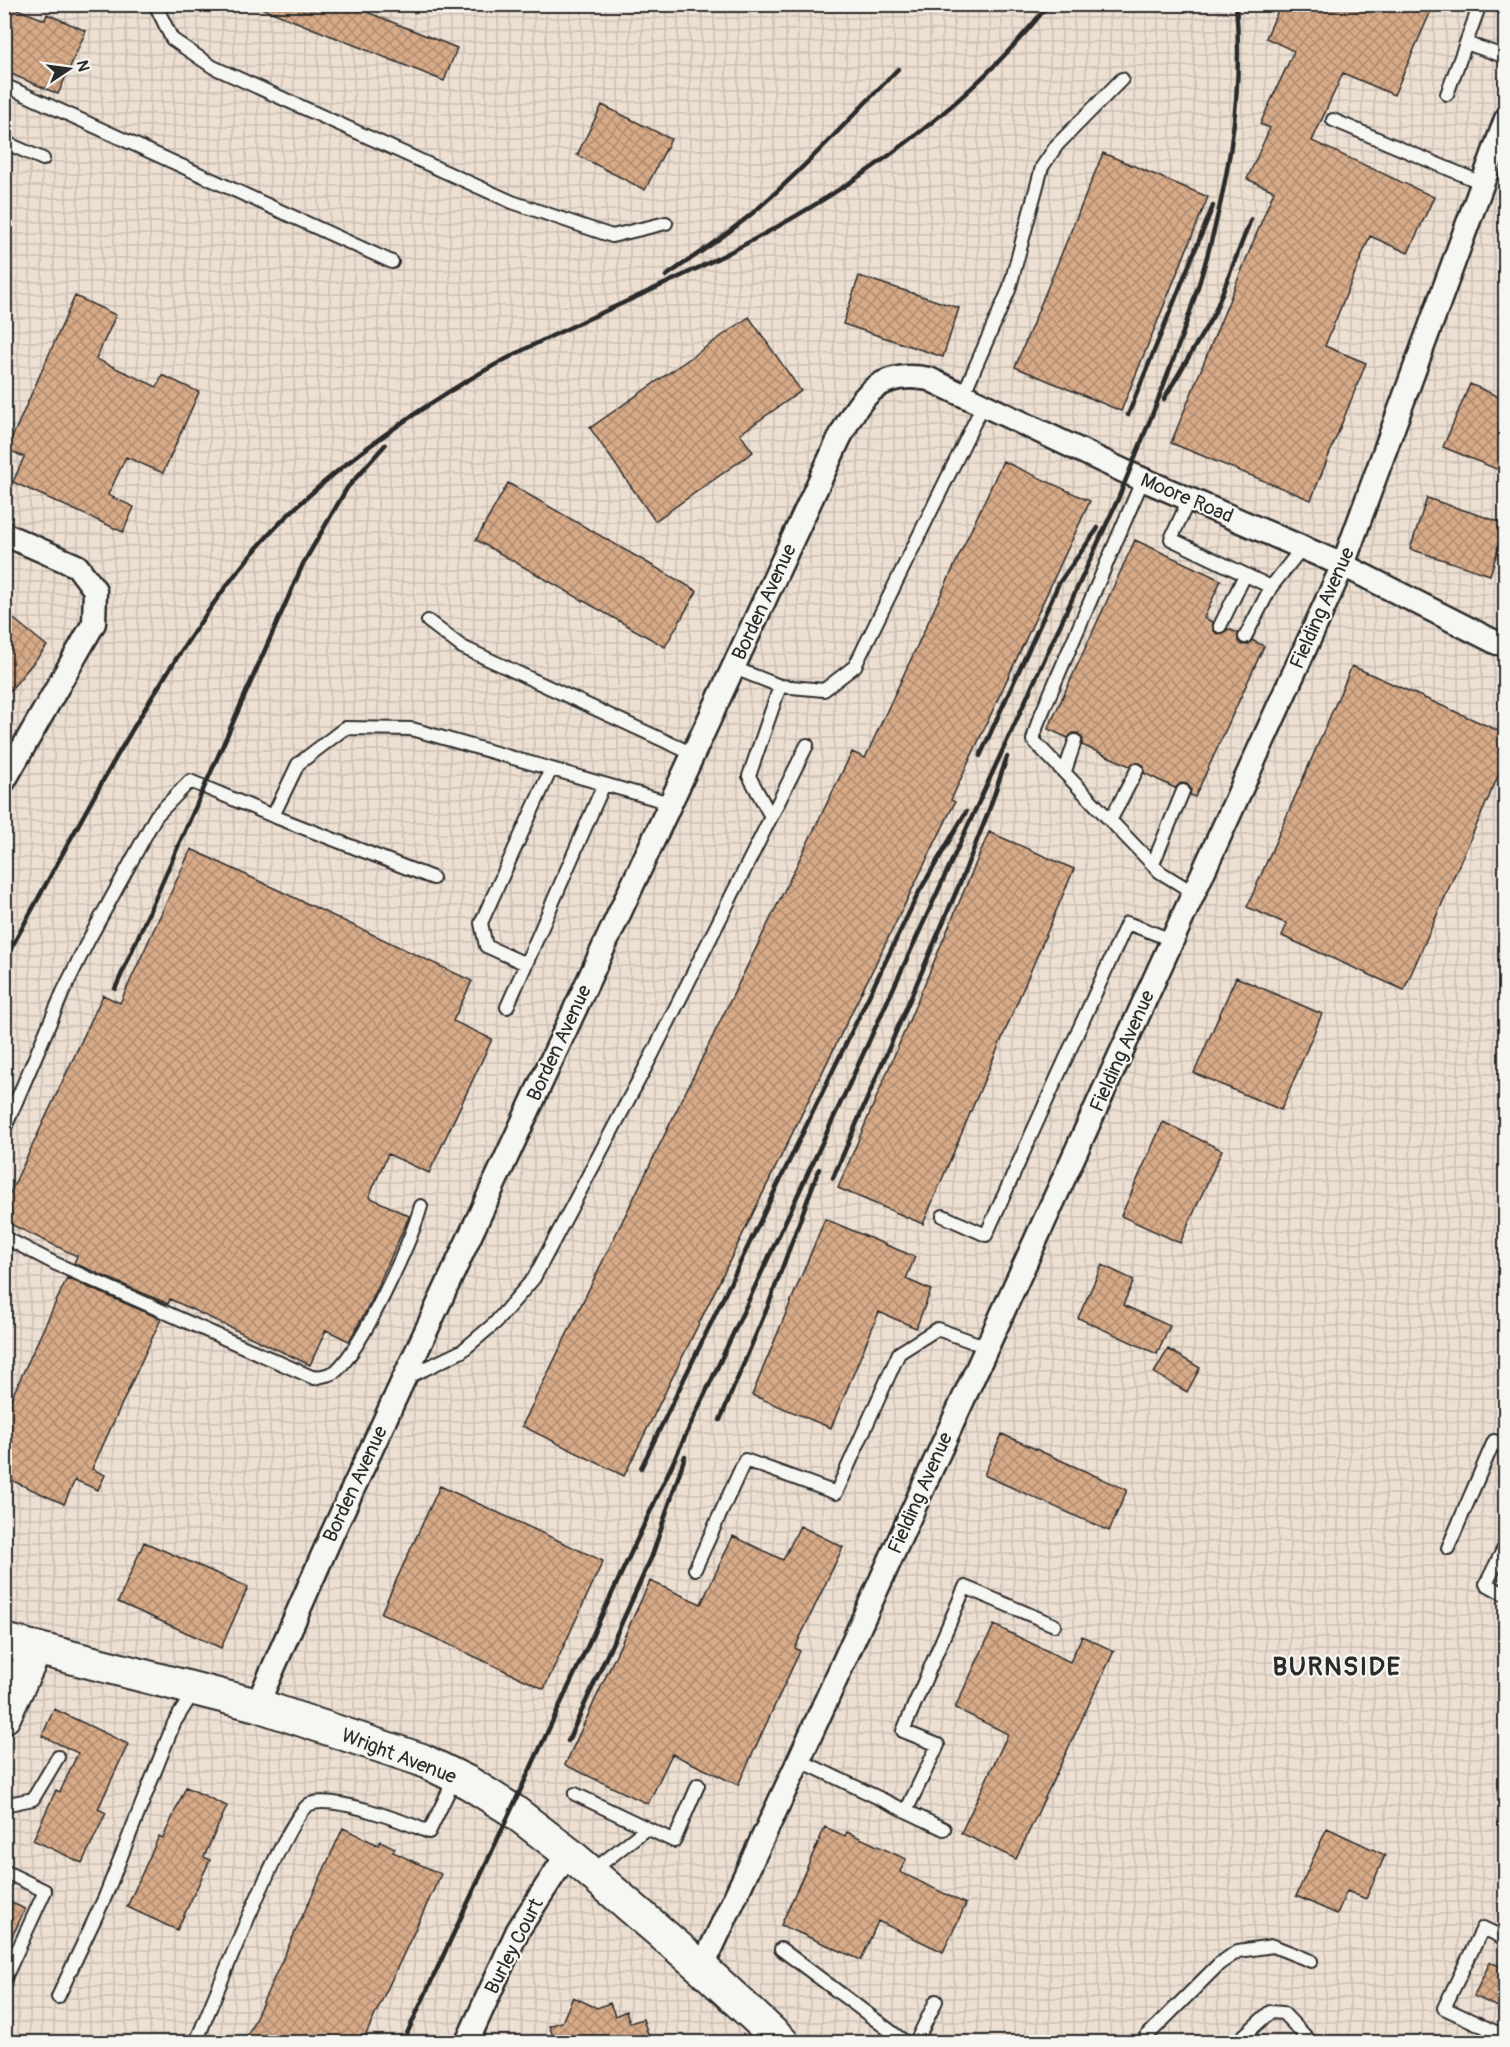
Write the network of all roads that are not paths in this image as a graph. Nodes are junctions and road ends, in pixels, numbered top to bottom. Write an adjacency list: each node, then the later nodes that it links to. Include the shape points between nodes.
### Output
1 (154, 4): 14 (lane, via 172,39 213,67 512,202 612,236)
2 (1480, 4): 3 (lane)
3 (1466, 44): 4 (lane); 7 (lane)
4 (1506, 57)
5 (1122, 79): 17 (lane, via 1057,145 1042,166 1009,290)
6 (4, 85): 15 (lane)
7 (1447, 94)
8 (1506, 119): 11 (street, Fielding Avenue)
9 (1333, 120): 13 (lane)
10 (4, 142): 12 (lane)
11 (1499, 155): 13 (street, Fielding Avenue)
12 (43, 159)
13 (1482, 183): 22 (street, Fielding Avenue)
14 (666, 223)
15 (392, 262)
16 (874, 387): 17 (street, Moore Road, via 909,375 929,379); 29 (street, Borden Avenue, via 855,409 839,439)
17 (973, 400): 18 (street, Moore Road); 30 (lane, via 855,666 824,690)
18 (1143, 479): 19 (street, Moore Road); 36 (lane, via 1033,740)
19 (1189, 499): 21 (street, Moore Road); 23 (lane, via 1171,539)
20 (4, 534): 37 (street, via 77,566 95,590 94,623)
21 (1302, 548): 22 (street, Moore Road); 24 (lane)
22 (1343, 565): 28 (street, Moore Road); 46 (street, Fielding Avenue)
23 (1245, 575): 24 (lane); 26 (lane)
24 (1271, 587): 27 (lane)
25 (428, 621): 33 (lane, via 462,647)
26 (1220, 626)
27 (1245, 637)
28 (1497, 642)
29 (734, 668): 30 (lane); 33 (street, Borden Avenue)
30 (780, 686): 41 (lane, via 749,776)
31 (1075, 741): 36 (lane)
32 (807, 745): 41 (lane)
33 (693, 754): 40 (street, Borden Avenue)
34 (551, 769): 38 (lane); 42 (lane, via 412,729 345,728 298,764); 48 (lane, via 481,923 486,946)
35 (1137, 770): 43 (lane)
36 (1065, 771): 43 (lane)
37 (4, 781)
38 (604, 784): 40 (lane); 48 (lane)
39 (1183, 792): 44 (lane)
40 (670, 803): 55 (street, Borden Avenue)
41 (770, 815): 55 (lane, via 652,1055 534,1278 495,1323 462,1351)
42 (273, 816): 45 (lane); 50 (lane, via 190,781 156,816 63,992)
43 (1111, 819): 44 (lane)
44 (1153, 864): 46 (lane)
45 (433, 878)
46 (1194, 893): 47 (street, Fielding Avenue)
47 (1172, 940): 52 (lane, via 1127,923 986,1235); 54 (street, Fielding Avenue)
48 (526, 964): 49 (lane)
49 (507, 1007)
50 (4, 1131)
51 (421, 1206): 53 (lane, via 414,1231 360,1338 335,1372 314,1378)
52 (943, 1216)
53 (4, 1237)
54 (987, 1347): 59 (lane, via 937,1329 899,1353 836,1493 745,1460); 68 (street, Fielding Avenue)
55 (403, 1379): 65 (street, Borden Avenue)
56 (1506, 1447): 58 (lane, via 1494,1441)
57 (1506, 1544): 60 (lane, via 1486,1584)
58 (1448, 1548)
59 (695, 1569)
60 (1506, 1595)
61 (1054, 1625): 73 (lane, via 965,1587 903,1731 938,1745)
62 (4, 1640): 63 (main road, Wright Avenue)
63 (36, 1649): 64 (main road, Wright Avenue); 66 (main road)
64 (194, 1690): 65 (main road, Wright Avenue); 83 (lane, via 174,1723 105,1897)
65 (257, 1706): 69 (main road, Wright Avenue, via 422,1760)
66 (4, 1717)
67 (58, 1757): 72 (lane, via 33,1799)
68 (799, 1760): 73 (lane); 81 (street, Fielding Avenue)
69 (456, 1776): 76 (main road, Wright Avenue, via 512,1810); 87 (lane, via 429,1832 394,1818 328,1803 310,1804 302,1810 274,1862)
70 (698, 1785): 74 (lane, via 674,1840)
71 (575, 1794): 74 (lane)
72 (4, 1805)
73 (906, 1811): 75 (lane)
74 (647, 1828): 76 (lane)
75 (944, 1829)
76 (579, 1863): 81 (main road, Wright Avenue); 88 (street, Burley Court, via 518,1930)
77 (4, 1871): 82 (lane, via 45,1891)
78 (1506, 1939): 85 (lane, via 1483,1928 1444,2008)
79 (782, 1949): 89 (lane)
80 (1311, 1960): 91 (lane, via 1273,1946 1238,1951 1219,1964)
81 (702, 1968): 86 (main road, Wright Avenue)
82 (4, 1980)
83 (58, 1997)
84 (936, 2001): 90 (lane)
85 (1506, 2037)
86 (772, 2040)
87 (196, 2043)
88 (466, 2043)
89 (905, 2043)
90 (916, 2043)
91 (1141, 2043)
92 (1237, 2043): 93 (lane, via 1270,2012 1283,2013)
93 (1311, 2043)

